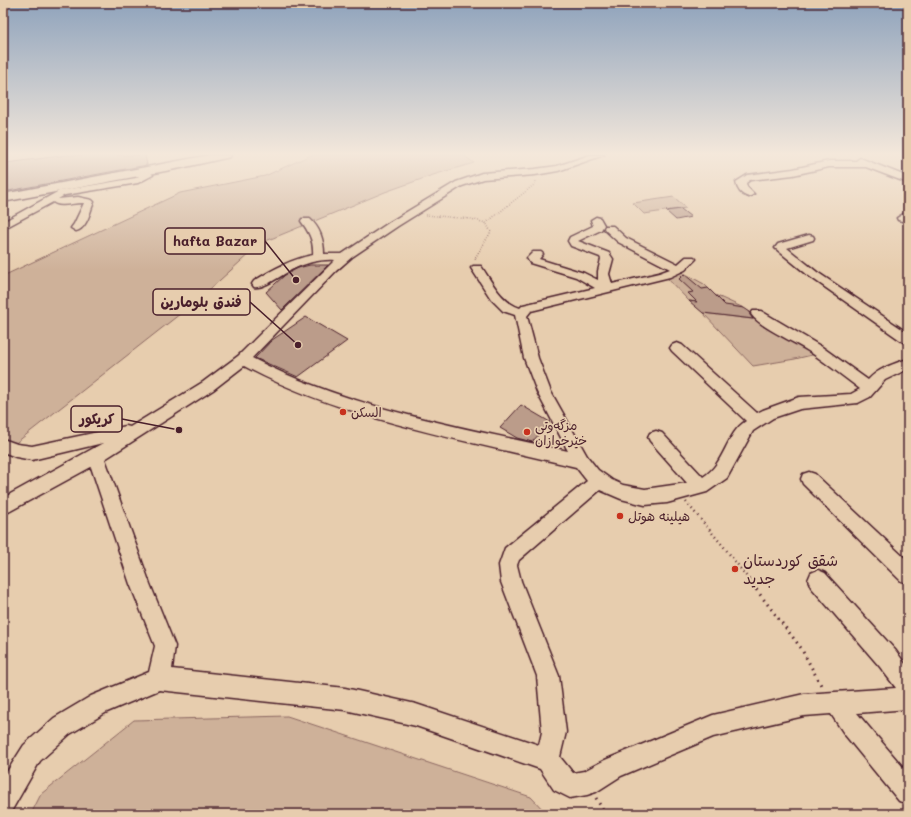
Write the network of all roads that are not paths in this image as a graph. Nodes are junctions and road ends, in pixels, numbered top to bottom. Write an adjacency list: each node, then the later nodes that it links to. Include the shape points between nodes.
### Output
1 (30, 193): 4 (main road)
2 (62, 193): 5 (street)
3 (444, 193): 14 (street)
4 (3, 198)
5 (25, 213): 8 (street); 9 (street, via 63,201 89,202)
6 (596, 220): 19 (street, via 599,225 597,228 573,241 605,255 607,259 602,273)
7 (306, 221): 13 (street, via 316,236)
8 (3, 226)
9 (76, 228)
10 (609, 228): 17 (street, via 622,240)
11 (809, 238): 22 (street, via 780,248)
12 (537, 254): 19 (street, via 534,261 580,275)
13 (318, 257): 14 (street); 18 (street, via 293,264)
14 (345, 258): 24 (street)
15 (690, 259): 17 (street)
16 (477, 268): 20 (street, via 494,296 507,308)
17 (678, 268): 19 (street, via 662,276)
18 (258, 284)
19 (607, 288): 20 (street, via 528,308)
20 (522, 313): 32 (street, via 526,343 537,375 552,410)
21 (757, 314): 26 (street, via 818,350)
22 (908, 339)
23 (677, 348): 27 (street)
24 (243, 359): 28 (street, via 183,403); 32 (street, via 289,383 359,408)
25 (908, 364): 26 (street, via 888,371)
26 (868, 388): 27 (street, via 853,399 799,404)
27 (756, 421): 35 (street, via 742,435 721,473)
28 (137, 429): 30 (street, via 32,453); 31 (street)
29 (656, 437): 35 (street)
30 (3, 445)
31 (96, 456): 36 (street); 39 (street, via 140,584 165,646)
32 (581, 461): 34 (street)
33 (810, 479): 37 (street)
34 (599, 480): 35 (street, via 617,491 656,497); 43 (street, via 512,554 508,565 511,582 548,676 554,732)
35 (701, 487)
36 (3, 507)
37 (908, 574)
38 (818, 580): 40 (street, via 888,659)
39 (158, 679): 43 (street, via 345,699 416,715); 45 (street, via 99,704 62,726 32,753)
40 (908, 686)
41 (908, 698): 42 (street)
42 (834, 704): 43 (street, via 804,705 713,726 613,768 587,783 570,786 563,781); 44 (street)
43 (548, 760)
44 (908, 792)
45 (3, 801)

